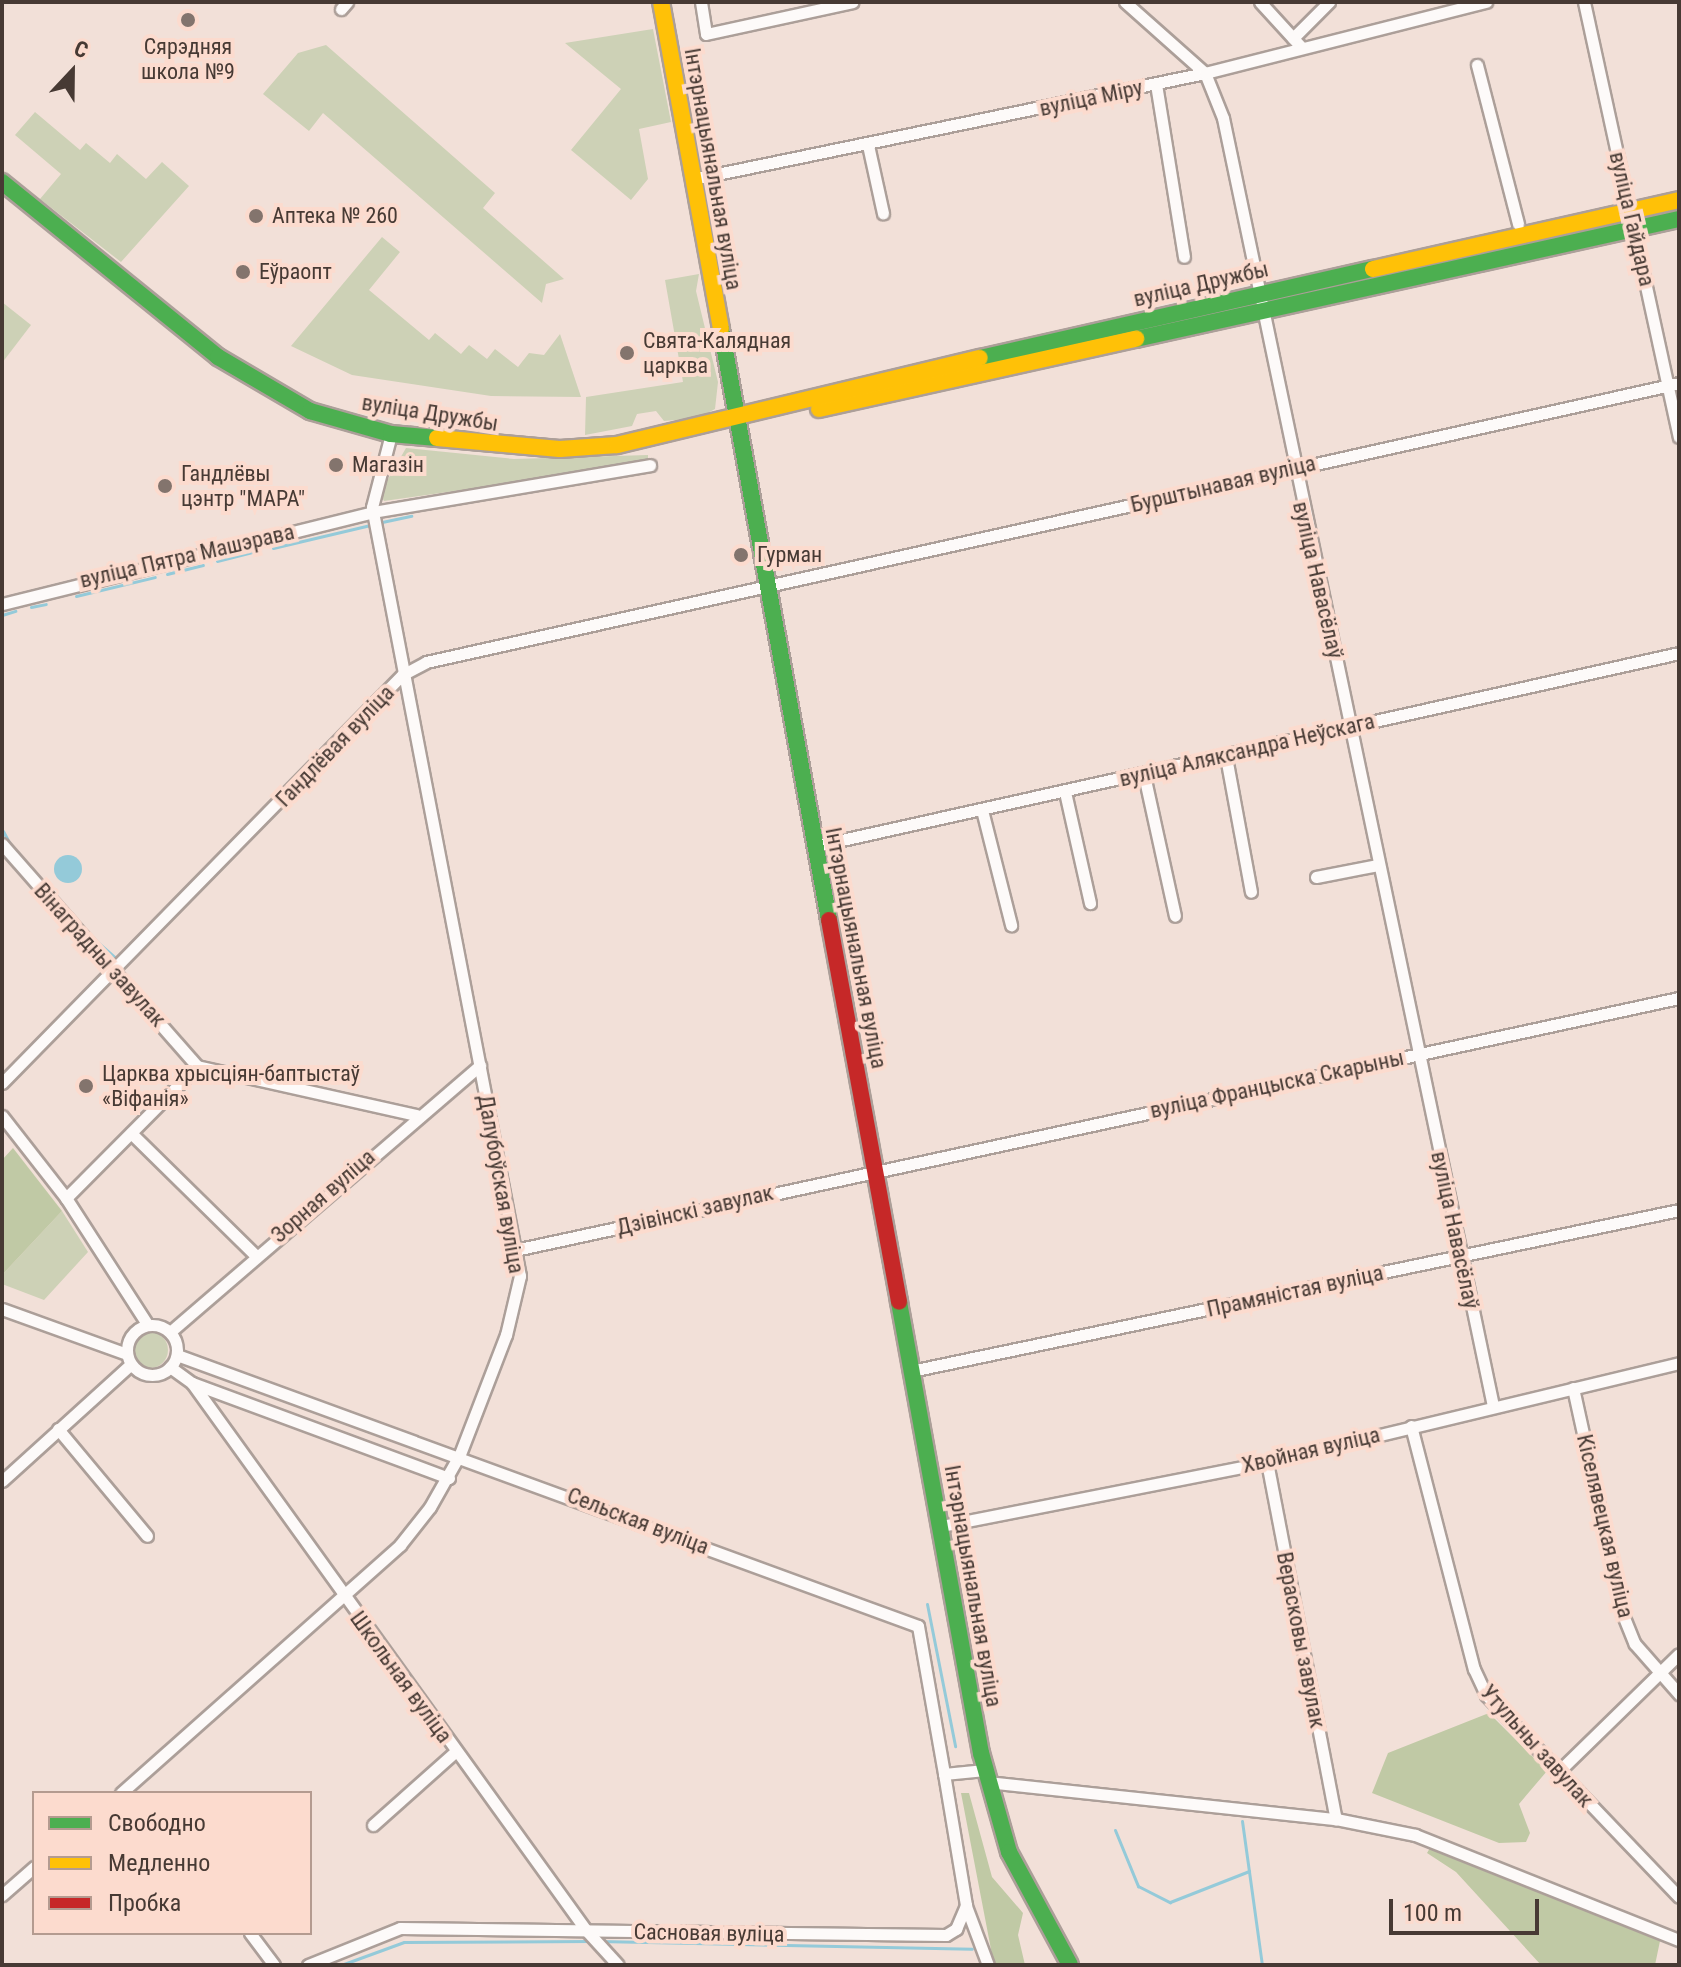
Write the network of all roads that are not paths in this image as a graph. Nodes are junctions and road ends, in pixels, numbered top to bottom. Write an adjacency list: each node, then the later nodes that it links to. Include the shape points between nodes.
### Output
1 (661, 2): 15 (main road, Інтэрнацыянальная вуліца)
2 (701, 2): 3 (street, via 706,34)
3 (853, 2)
4 (1125, 2): 12 (street, вуліца Навасёлаў)
5 (1260, 2): 9 (street)
6 (1329, 2): 9 (street)
7 (1486, 2): 10 (street, вуліца Міру)
8 (1584, 2): 19 (street, вуліца Гайдара)
9 (1293, 38): 10 (street)
10 (1302, 48): 12 (street, вуліца Міру)
11 (1477, 65): 22 (street)
12 (1205, 73): 13 (street, вуліца Міру); 27 (street, вуліца Навасёлаў, via 1223,118)
13 (1156, 84): 14 (street, вуліца Міру); 25 (street)
14 (868, 145): 15 (street, вуліца Міру); 20 (street)
15 (693, 179): 31 (main road, Інтэрнацыянальная вуліца)
16 (2, 182): 32 (main road, вуліца Дружбы, via 246,377 310,411)
17 (1679, 200): 19 (main road, вуліца Дружбы)
18 (1679, 206): 23 (main road, via 1640,215)
19 (1629, 210): 23 (street, вуліца Гайдара); 24 (main road, via 1622,224); 26 (main road, вуліца Дружбы)
20 (883, 213)
21 (1679, 219): 23 (main road, вуліца Дружбы)
22 (1518, 224)
23 (1633, 231): 24 (main road, вуліца Дружбы); 30 (street, вуліца Гайдара)
24 (1525, 252): 28 (main road, вуліца Дружбы)
25 (1184, 257)
26 (1368, 269): 27 (main road, вуліца Дружбы); 28 (main road, via 1270,299)
27 (1258, 293): 28 (street, вуліца Навасёлаў); 29 (main road, via 1249,308); 31 (main road, вуліца Дружбы)
28 (1261, 312): 29 (main road, вуліца Дружбы); 35 (street, вуліца Навасёлаў)
29 (1160, 335): 31 (main road, вуліца Дружбы, via 798,414)
30 (1673, 384): 33 (street, вуліца Гайдара); 35 (street, Бурштынавая вуліца)
31 (736, 421): 32 (main road, вуліца Дружбы, via 617,445 560,449); 37 (main road, Інтэрнацыянальная вуліца)
32 (391, 434): 36 (street, Далубоўская вуліца)
33 (1679, 437)
34 (650, 465): 36 (street, вуліца Пятра Машэрава)
35 (1292, 467): 37 (street, Бурштынавая вуліца); 41 (street, вуліца Навасёлаў)
36 (373, 512): 38 (street, вуліца Пятра Машэрава); 40 (street, Далубоўская вуліца)
37 (767, 584): 40 (street, Гандлёвая вуліца, via 456,653); 47 (main road, Інтэрнацыянальная вуліца)
38 (2, 604)
39 (1679, 653): 41 (street, вуліца Аляксандра Неўскага)
40 (402, 675): 54 (street, Гандлёвая вуліца); 57 (street, Далубоўская вуліца)
41 (1350, 726): 42 (street, вуліца Аляксандра Неўскага); 48 (street, вуліца Навасёлаў)
42 (1226, 757): 43 (street, вуліца Аляксандра Неўскага); 50 (street)
43 (1144, 775): 44 (street, вуліца Аляксандра Неўскага); 52 (street)
44 (1065, 792): 45 (street, вуліца Аляксандра Неўскага); 51 (street)
45 (982, 810): 47 (street, вуліца Аляксандра Неўскага); 53 (street)
46 (2, 844): 54 (street, Вінаградны завулак)
47 (815, 846): 63 (main road, Інтэрнацыянальная вуліца)
48 (1378, 865): 49 (street); 56 (street, вуліца Навасёлаў)
49 (1316, 877)
50 (1251, 892)
51 (1090, 903)
52 (1175, 916)
53 (1011, 925)
54 (116, 970): 58 (street, Вінаградны завулак); 59 (street, Гандлёвая вуліца)
55 (1679, 998): 56 (street, вуліца Францыска Скарыны)
56 (1417, 1054): 63 (street, вуліца Францыска Скарыны); 68 (street, вуліца Навасёлаў)
57 (480, 1065): 60 (street, Зорная вуліца); 66 (street, Далубоўская вуліца)
58 (197, 1066): 60 (street); 62 (street)
59 (2, 1083)
60 (417, 1115): 67 (street, Зорная вуліца)
61 (2, 1116): 64 (street)
62 (131, 1133): 64 (street); 67 (street)
63 (874, 1170): 66 (street, Дзівінскі завулак); 76 (main road, Інтэрнацыянальная вуліца)
64 (66, 1198): 70 (street)
65 (1679, 1210): 68 (street, Прамяністая вуліца)
66 (515, 1250): 82 (street, Далубоўская вуліца, via 520,1276 506,1335)
67 (255, 1255): 71 (street, Зорная вуліца)
68 (1461, 1257): 76 (street, Прамяністая вуліца); 79 (street, вуліца Навасёлаў)
69 (2, 1309): 73 (street)
70 (148, 1325): 71 (street); 73 (street, via 131,1335)
71 (170, 1332): 72 (street)
72 (177, 1355): 75 (street); 82 (street, Сельская вуліца)
73 (129, 1359): 75 (street, via 146,1374); 81 (street)
74 (1679, 1363): 78 (street, Хвойная вуліца)
75 (170, 1367): 77 (street)
76 (911, 1371): 86 (main road, Інтэрнацыянальная вуліца)
77 (192, 1383): 84 (street); 88 (street, Школьная вуліца)
78 (1573, 1388): 79 (street, Хвойная вуліца); 90 (street, Кіселявецкая вуліца, via 1623,1615)
79 (1493, 1406): 80 (street, Хвойная вуліца)
80 (1411, 1426): 83 (street, Хвойная вуліца); 93 (street, Утульны завулак, via 1474,1669 1486,1695)
81 (58, 1429): 85 (street); 87 (street)
82 (460, 1454): 84 (street, Далубоўская вуліца); 94 (street, Сельская вуліца, via 918,1626)
83 (1267, 1462): 86 (street, Хвойная вуліца); 97 (street, Верасковы завулак)
84 (449, 1478): 88 (street, Далубоўская вуліца, via 400,1545)
85 (2, 1481)
86 (941, 1526): 95 (main road, Інтэрнацыянальная вуліца)
87 (147, 1536)
88 (343, 1596): 92 (street, Школьная вуліца); 96 (street, Далубоўская вуліца)
89 (1679, 1654): 90 (street)
90 (1656, 1670): 91 (street, Кіселявецкая вуліца); 93 (street)
91 (1679, 1694)
92 (456, 1751): 98 (street); 103 (street, Школьная вуліца)
93 (1557, 1773): 101 (street, Утульны завулак)
94 (944, 1774): 95 (street); 102 (street)
95 (986, 1776): 97 (street); 110 (main road, Інтэрнацыянальная вуліца, via 995,1818)
96 (123, 1791)
97 (1336, 1819): 105 (street, via 1472,1854)
98 (373, 1825)
99 (32, 1868): 100 (street)
100 (4, 1889)
101 (1679, 1897)
102 (966, 1905): 103 (street, Сасновая вуліца, via 956,1929 916,1937); 109 (street)
103 (586, 1930): 107 (street, Сасновая вуліца, via 400,1928); 108 (street, Школьная вуліца)
104 (252, 1935): 106 (street)
105 (1679, 1940)
106 (274, 1965)
107 (308, 1965)
108 (618, 1965)
109 (988, 1965)
110 (1070, 1965)

